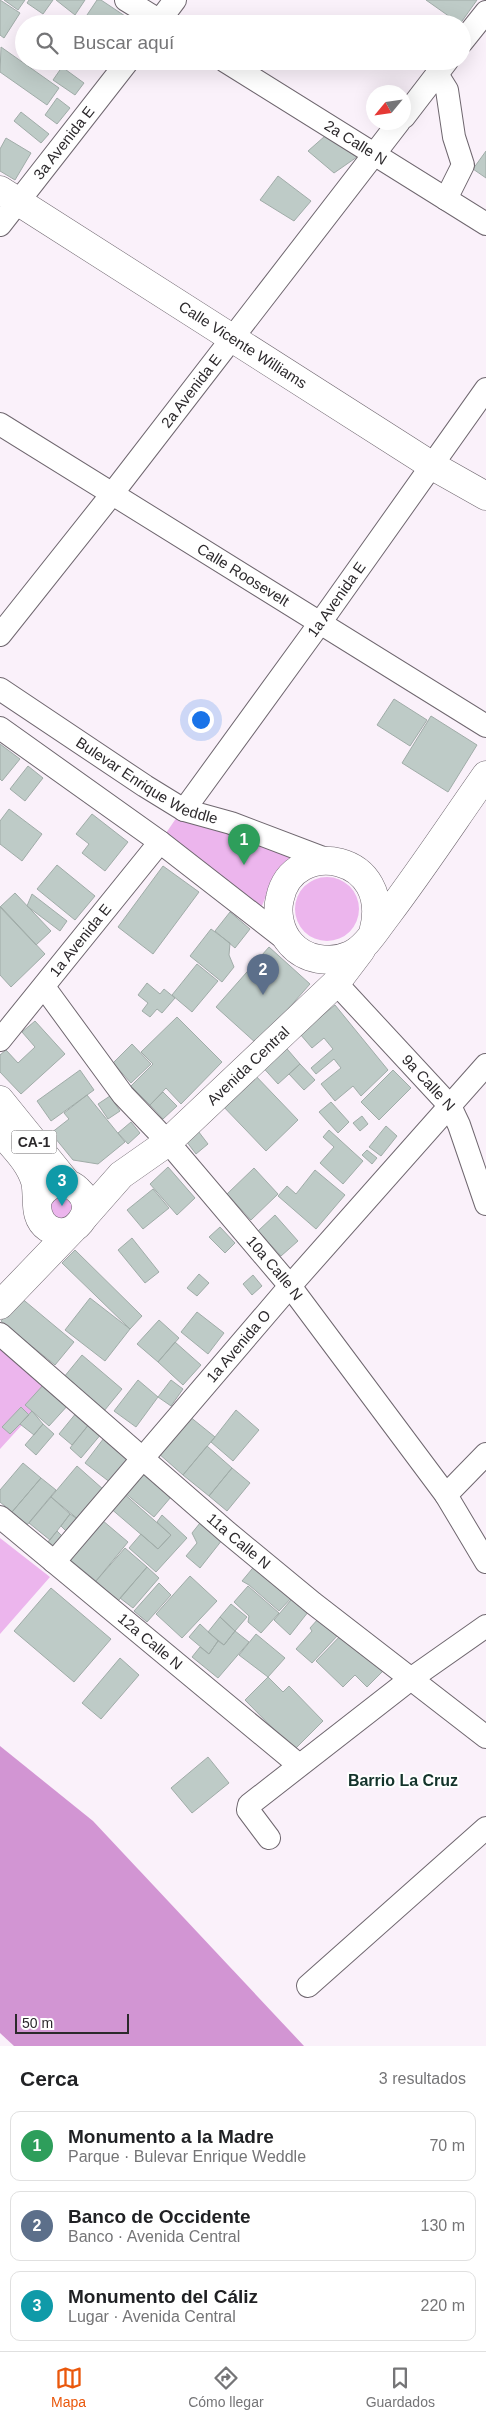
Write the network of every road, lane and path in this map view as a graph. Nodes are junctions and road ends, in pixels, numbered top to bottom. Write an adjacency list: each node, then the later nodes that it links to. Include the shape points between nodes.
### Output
1 (126, 0): 4 (street)
2 (175, 0): 5 (street)
3 (486, 12): 6 (street)
4 (148, 15)
5 (165, 15)
6 (471, 31)
7 (120, 70): 14 (street, 3a Avenida E)
8 (240, 70): 13 (street, 2a Calle N)
9 (440, 70): 11 (street)
10 (442, 70): 15 (street, via 454,137 463,165)
11 (411, 108)
12 (393, 130): 13 (street, 2a Avenida E)
13 (375, 154): 15 (street, 2a Calle N); 18 (street, 2a Avenida E)
14 (9, 196): 17 (street, 3a Avenida E); 18 (main road, Calle Vicente Williams)
15 (446, 198): 16 (street, 2a Calle N)
16 (486, 224)
17 (0, 225)
18 (233, 337): 21 (main road, Calle Vicente Williams); 22 (street, 2a Avenida E)
19 (486, 389): 21 (street, 1a Avenida E)
20 (0, 424): 22 (street, Calle Roosevelt)
21 (431, 465): 23 (main road, Calle Vicente Williams); 24 (street, 1a Avenida E)
22 (112, 494): 24 (street, Calle Roosevelt); 25 (street, 2a Avenida E)
23 (486, 496)
24 (320, 623): 27 (street, Calle Roosevelt); 30 (street, 1a Avenida E)
25 (0, 635)
26 (0, 689): 30 (street, Bulevar Enrique Weddle)
27 (486, 726)
28 (0, 728): 31 (street)
29 (486, 775): 33 (main road, Avenida Central)
30 (184, 810): 32 (street, Bulevar Enrique Weddle, via 232,823)
31 (160, 842): 35 (street); 37 (street, 1a Avenida E)
32 (340, 863): 33 (main road, Bulevar Enrique Weddle, via 384,878); 34 (main road, via 361,874 377,901 378,917); 35 (main road, via 315,862 299,869 287,881 280,896 278,913 282,930)
33 (420, 869): 34 (main road, Avenida Central)
34 (368, 939): 35 (main road, via 351,955 335,960 319,960); 36 (main road, Avenida Central)
35 (298, 949): 36 (main road)
36 (336, 983): 41 (street, 9a Calle N); 43 (main road, Avenida Central)
37 (44, 987): 38 (street, 1a Avenida E); 43 (street, 10a Calle N, via 122,1095)
38 (0, 1040)
39 (486, 1065): 41 (street, 1a Avenida O)
40 (0, 1100): 45 (main road, CA-1)
41 (450, 1106): 46 (street, 9a Calle N); 49 (street, 1a Avenida O)
42 (0, 1131): 47 (main road, CA-1, via 30,1168)
43 (168, 1142): 44 (main road, Avenida Central); 49 (street, 10a Calle N)
44 (121, 1175): 45 (main road, Avenida Central); 48 (main road, Avenida Central)
45 (71, 1185): 47 (main road, via 53,1184 46,1188); 48 (main road, CA-1, via 84,1199 86,1208)
46 (486, 1204)
47 (40, 1212): 48 (main road, via 56,1232); 48 (main road, CA-1, via 40,1240 32,1260 0,1305)
48 (78, 1223)
49 (290, 1286): 52 (street, 1a Avenida O); 53 (street, 10a Calle N)
50 (0, 1334): 52 (street, 11a Calle N)
51 (486, 1454): 53 (street)
52 (141, 1459): 55 (street, 1a Avenida O); 58 (street, 11a Calle N, via 313,1603)
53 (446, 1495): 56 (street, 10a Calle N)
54 (0, 1517): 55 (street, 12a Calle N)
55 (54, 1562): 60 (street, 12a Calle N)
56 (486, 1562)
57 (486, 1626): 58 (street)
58 (412, 1678): 59 (street, 11a Calle N); 60 (street)
59 (486, 1737)
60 (300, 1765): 62 (street, via 249,1805 248,1810)
61 (486, 1828): 63 (street)
62 (269, 1838)
63 (308, 1986)

